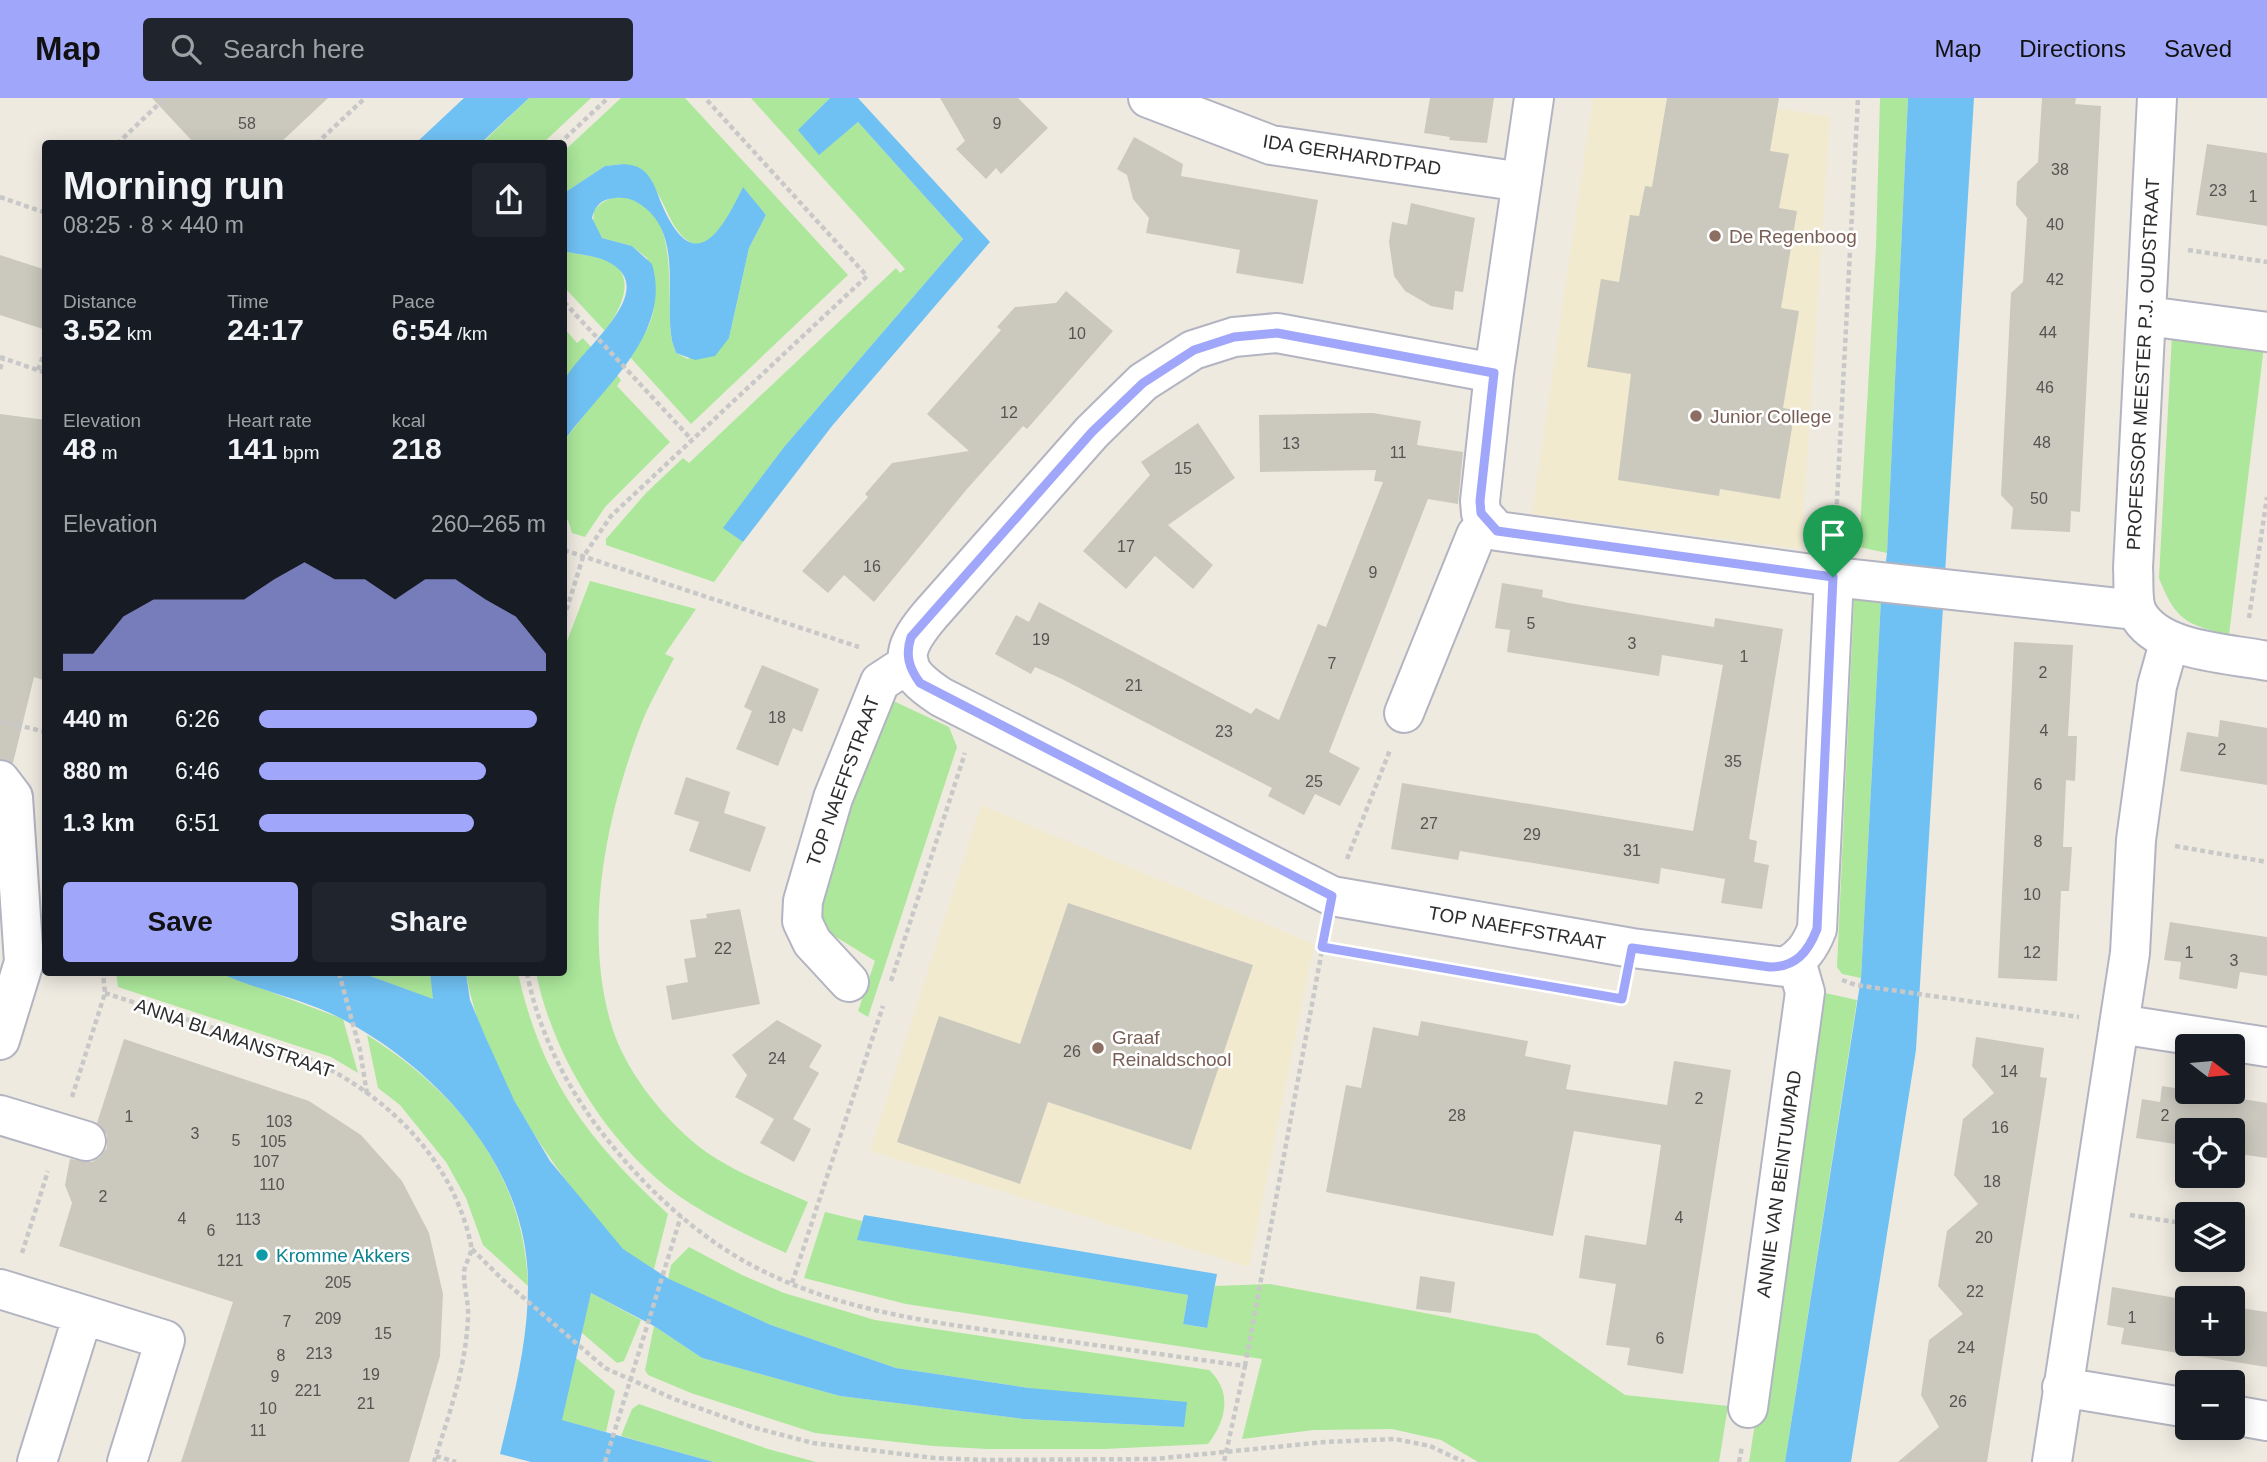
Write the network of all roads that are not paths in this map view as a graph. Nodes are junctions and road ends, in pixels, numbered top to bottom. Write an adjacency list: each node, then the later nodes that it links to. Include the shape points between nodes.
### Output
1 (1148, 98): 4 (street, IDA GERHARDTPAD, via 1271,145)
2 (1534, 98): 4 (street)
3 (2157, 98): 5 (street, PROFESSOR MEESTER P.J. OUDSTRAAT)
4 (1521, 181): 7 (street)
5 (2147, 316): 6 (street); 10 (street, PROFESSOR MEESTER P.J. OUDSTRAAT, via 2133,568)
6 (2267, 332)
7 (1494, 373): 8 (street, via 1480,501); 12 (street, via 1277,333 1234,337 1194,350 1143,383 1092,432 911,637)
8 (1487, 522): 9 (street, via 1497,531); 13 (street, via 1476,535)
9 (1833, 577): 10 (street, via 1966,592); 15 (street, via 1817,929)
10 (2151, 626): 11 (street); 17 (street, via 2157,685 2136,840 2130,953)
11 (2255, 658)
12 (909, 663): 15 (street, TOP NAEFFSTRAAT, via 920,683 941,697 1332,896 1632,948 1770,967); 16 (street, TOP NAEFFSTRAAT, via 880,682 833,797 803,901 802,921 812,942)
13 (1404, 713)
14 (0, 780): 18 (street, via 13,797 24,962)
15 (1796, 961): 26 (street, ANNIE VAN BEINTUMPAD, via 1805,992)
16 (849, 982)
17 (2119, 1024): 19 (street); 24 (street)
18 (0, 1040)
19 (2267, 1047)
20 (0, 1115): 21 (street)
21 (86, 1141)
22 (0, 1289): 23 (street)
23 (83, 1315): 29 (street); 30 (street, via 164,1340)
24 (2062, 1387): 25 (street); 31 (street)
25 (2175, 1406)
26 (1748, 1408)
27 (2245, 1417): 28 (street)
28 (2267, 1421)
29 (37, 1462)
30 (127, 1462)
31 (2052, 1462)

